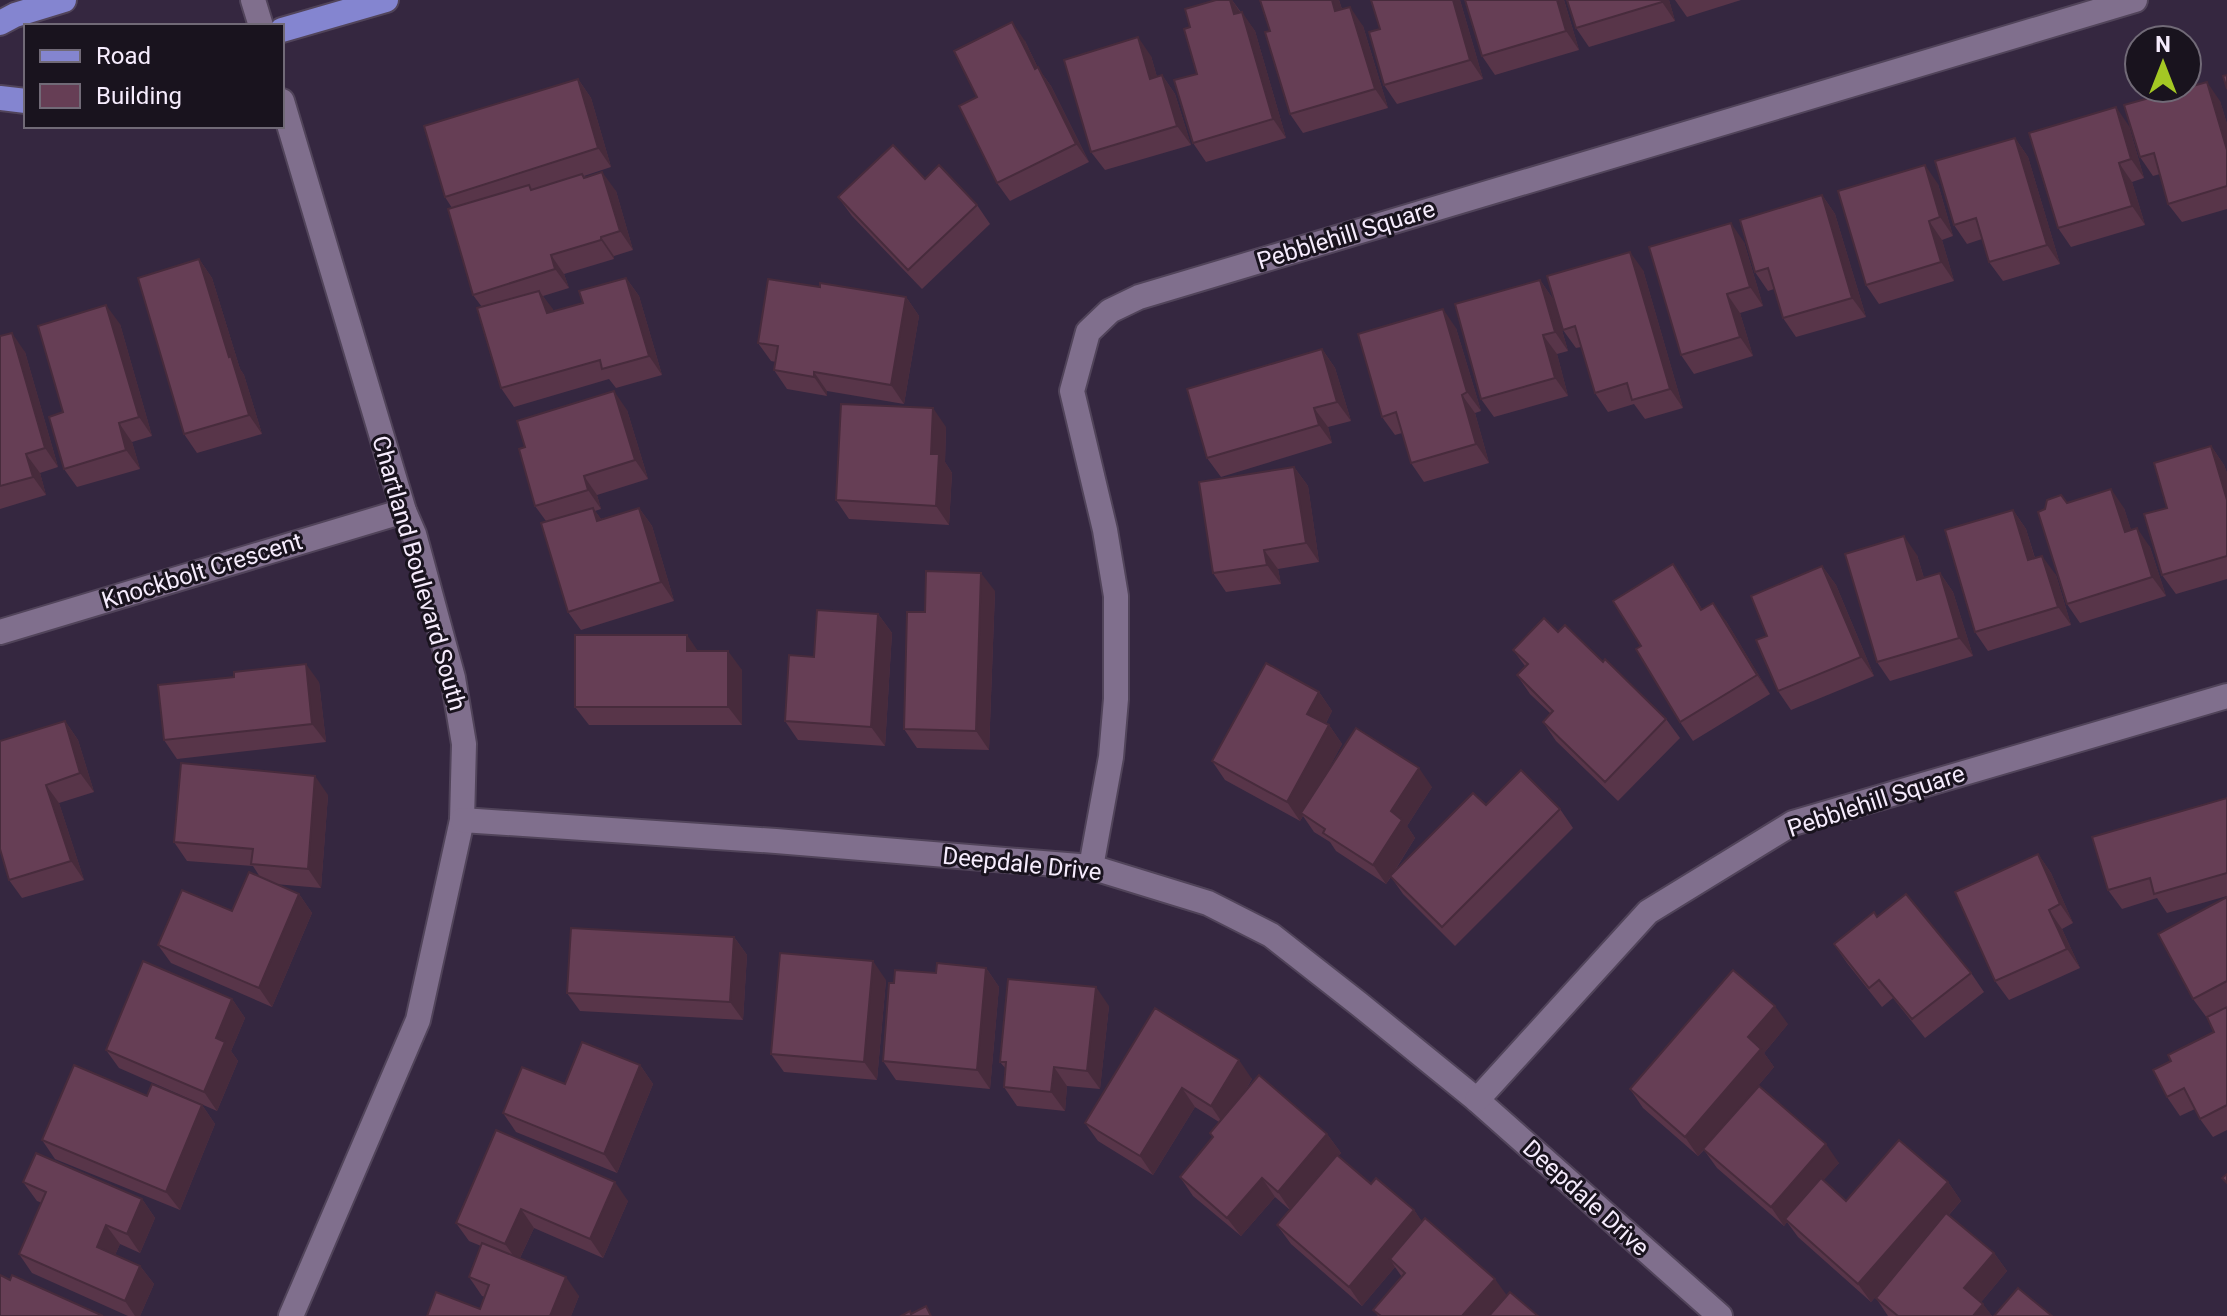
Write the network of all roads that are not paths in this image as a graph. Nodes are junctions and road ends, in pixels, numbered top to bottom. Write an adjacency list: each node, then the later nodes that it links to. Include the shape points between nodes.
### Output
1 (64, 0): 5 (main road)
2 (253, 0): 6 (street)
3 (386, 0): 7 (main road)
4 (2135, 0): 15 (street, Pebblehill Square, via 1139,297 1110,311 1088,332 1072,391 1116,596 1111,757)
5 (0, 23)
6 (260, 24)
7 (284, 29)
8 (0, 98): 9 (main road)
9 (24, 101)
10 (284, 108): 11 (street, Chartland Boulevard South)
11 (404, 511): 12 (street, Knockbolt Crescent); 14 (street, Chartland Boulevard South, via 453,678 464,744)
12 (0, 632)
13 (2227, 696): 16 (street, Pebblehill Square, via 1793,823 1648,912)
14 (462, 820): 15 (street, Deepdale Drive); 17 (street, Chartland Boulevard South, via 418,1020)
15 (1091, 867): 16 (street, Deepdale Drive, via 1208,903 1271,935)
16 (1477, 1100): 18 (street, Deepdale Drive)
17 (291, 1316)
18 (1720, 1316)

